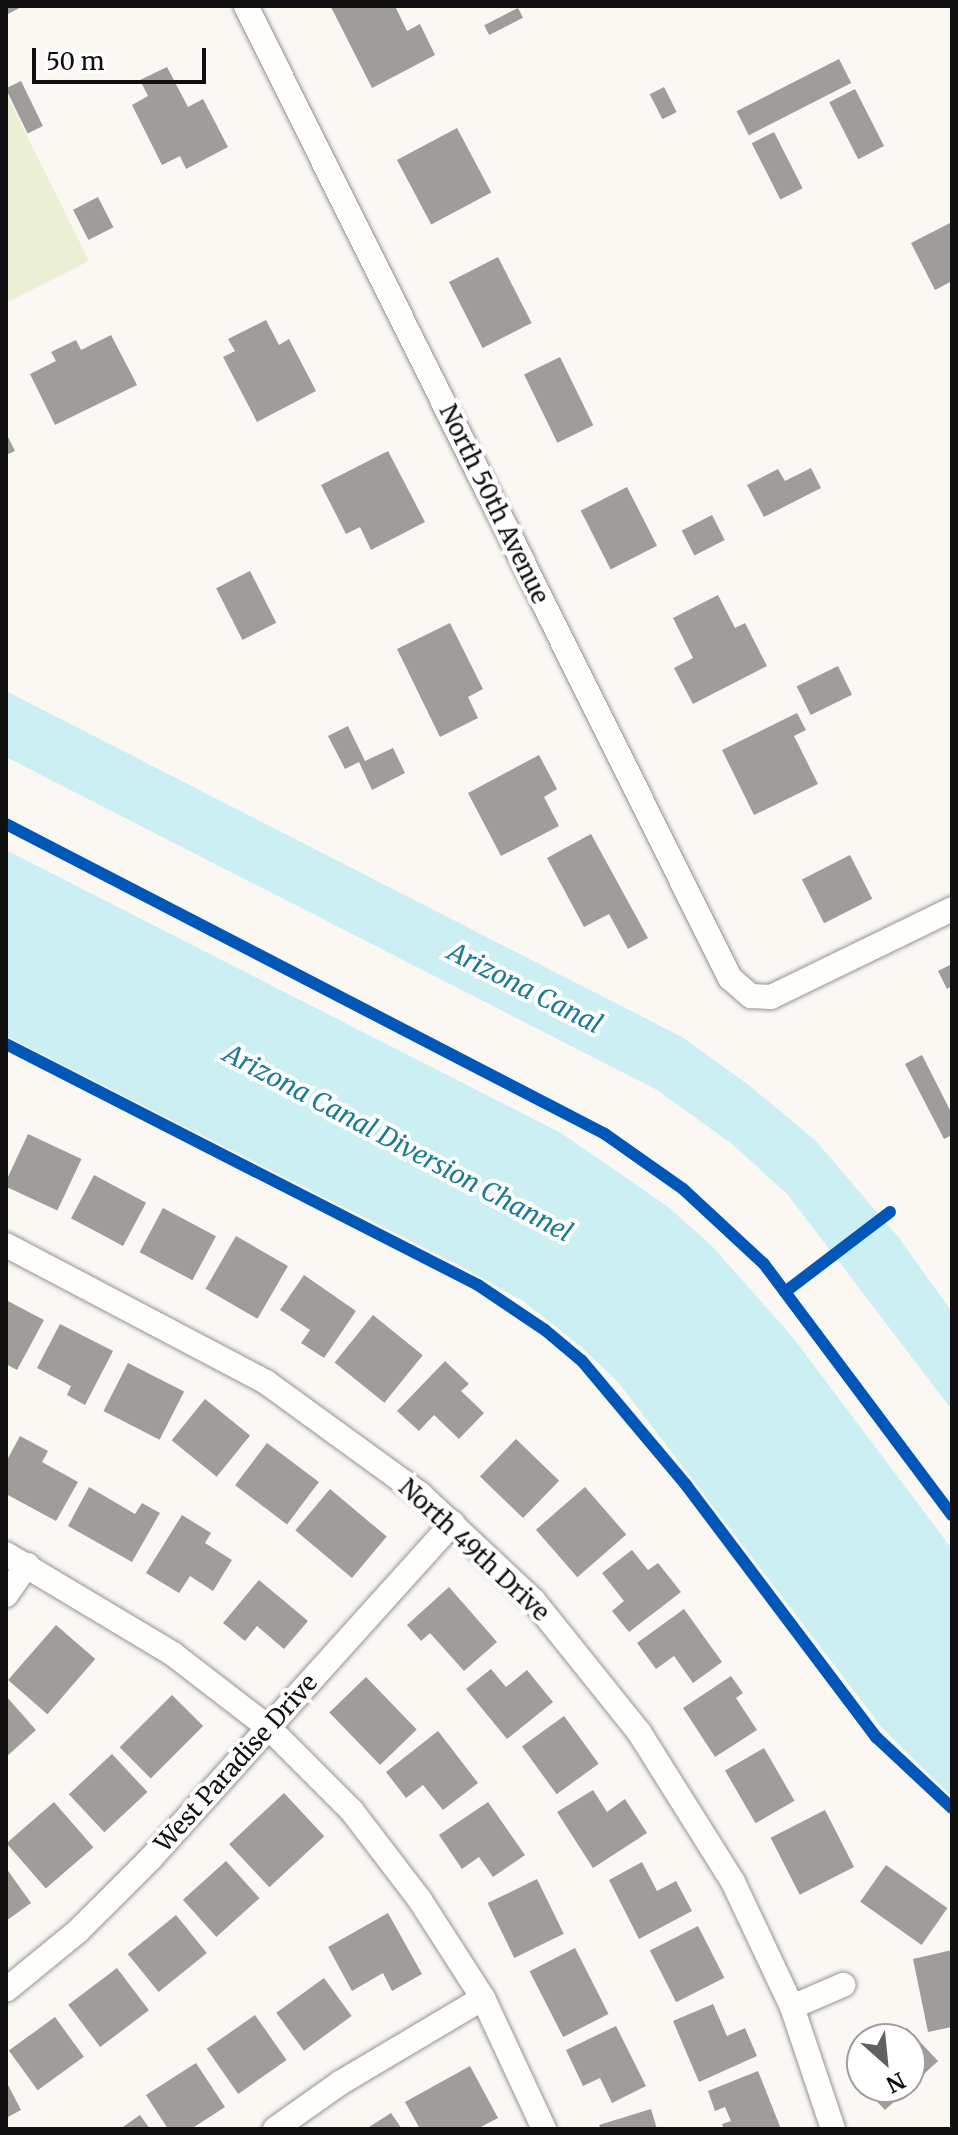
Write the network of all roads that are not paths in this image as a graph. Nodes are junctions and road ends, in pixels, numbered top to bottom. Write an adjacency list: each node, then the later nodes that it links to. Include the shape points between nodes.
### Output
1 (246, 6): 2 (street, North 50th Avenue, via 730,978 751,996 771,997)
2 (952, 909)
3 (6, 1245): 4 (street, North 49th Drive, via 266,1382)
4 (453, 1523): 7 (street, West Paradise Drive); 11 (street, North 49th Drive, via 534,1601 639,1732 733,1882)
5 (17, 1559): 6 (street); 7 (street, via 173,1654)
6 (6, 1595)
7 (269, 1728): 9 (street, West Paradise Drive, via 120,1889); 10 (street, via 352,1811 420,1900)
8 (843, 1985): 11 (street)
9 (6, 1990)
10 (483, 1998): 12 (street, via 340,2083); 13 (street)
11 (792, 2007): 14 (street, North 49th Drive)
12 (275, 2129)
13 (544, 2129)
14 (833, 2129)

